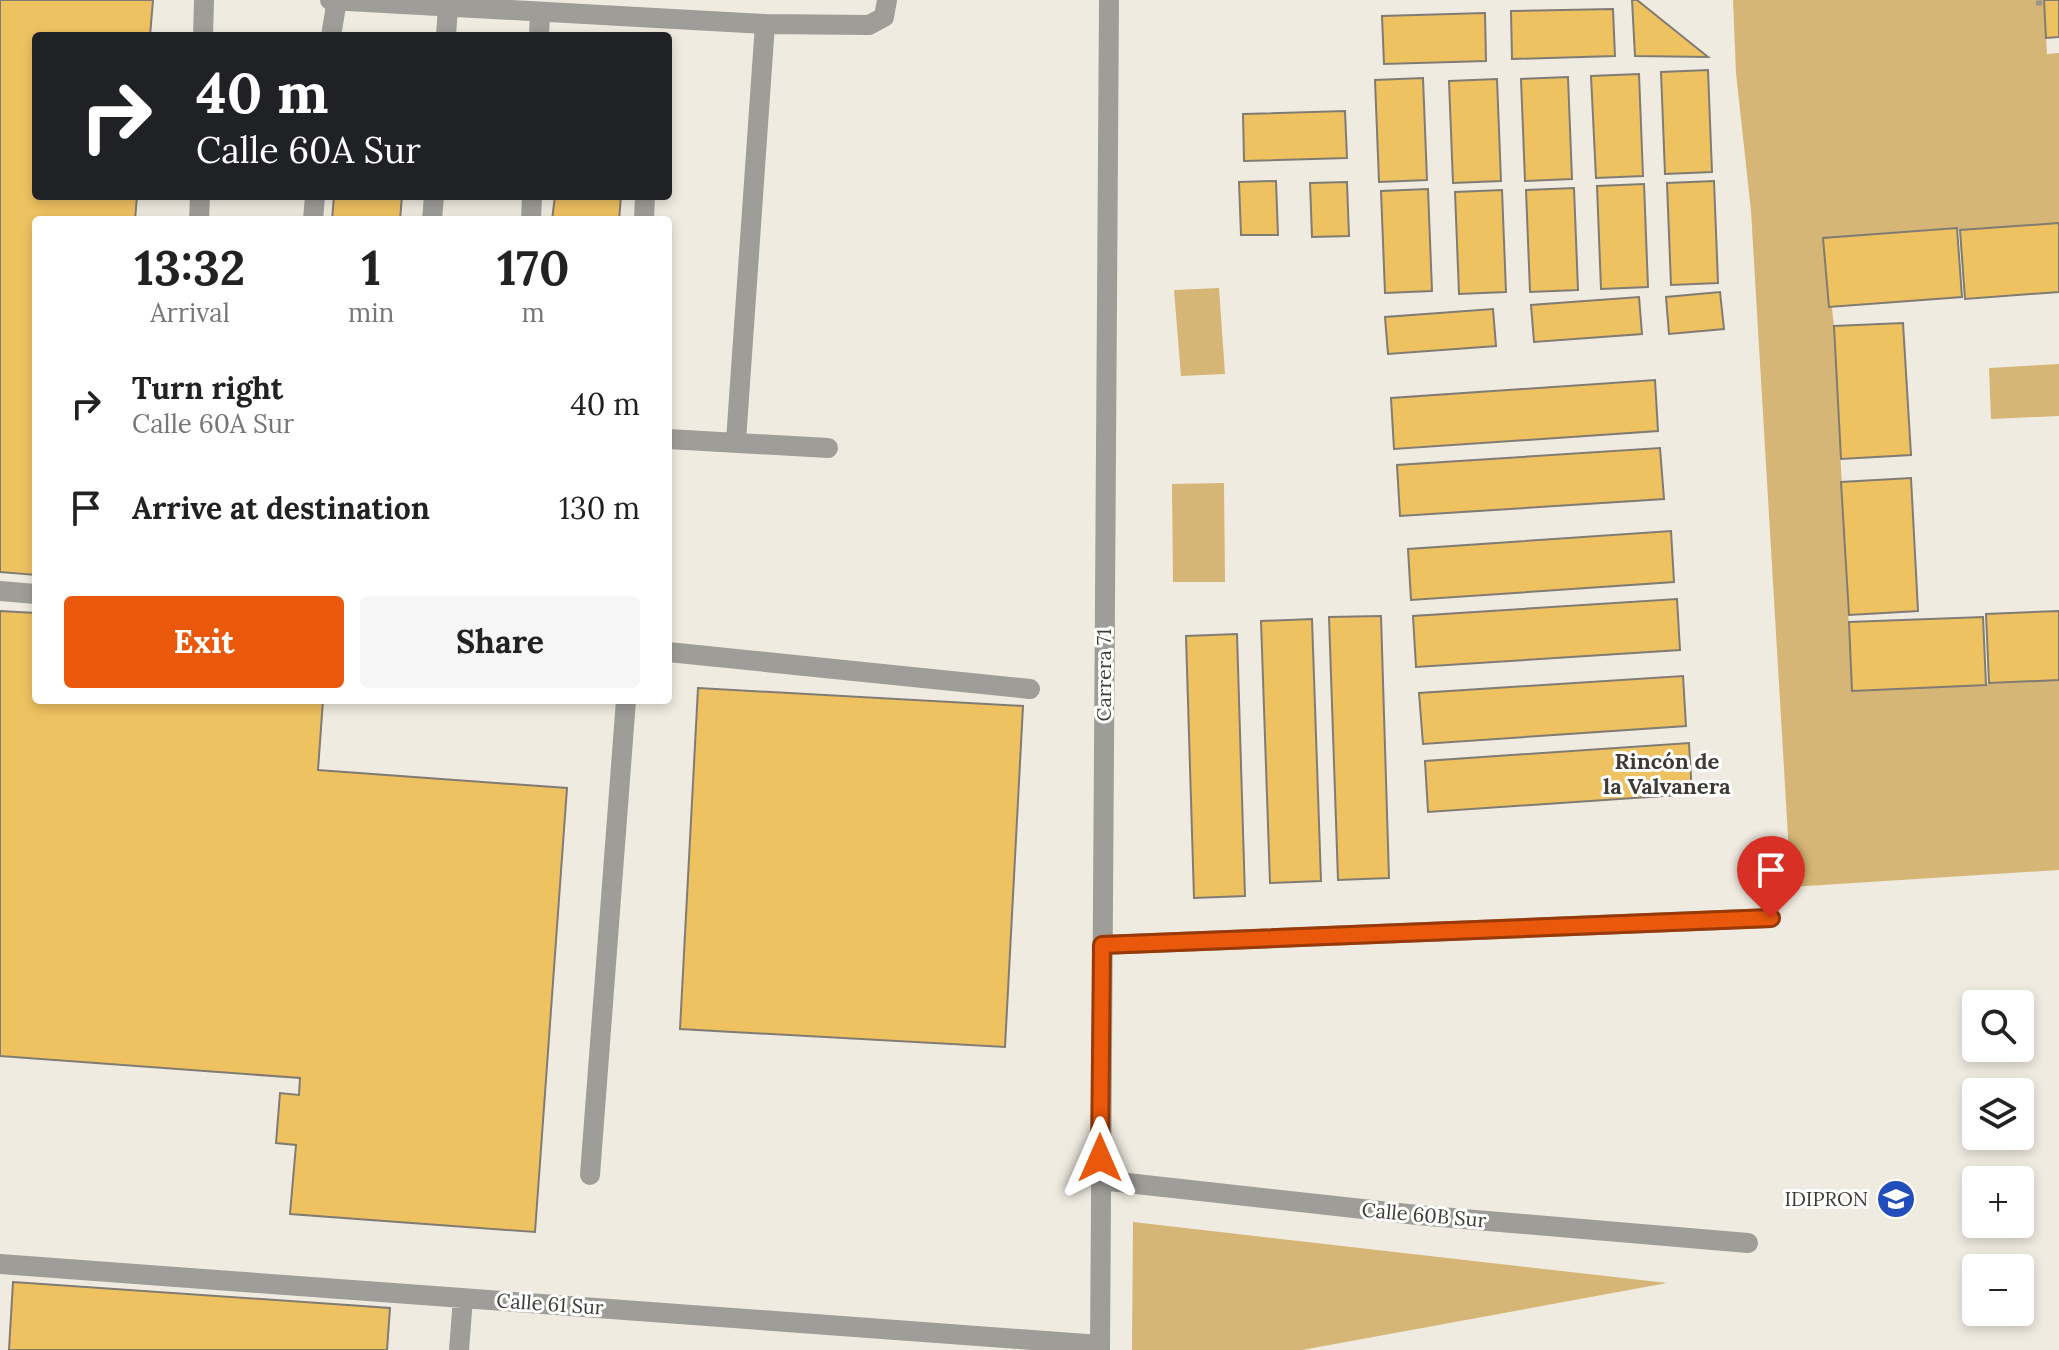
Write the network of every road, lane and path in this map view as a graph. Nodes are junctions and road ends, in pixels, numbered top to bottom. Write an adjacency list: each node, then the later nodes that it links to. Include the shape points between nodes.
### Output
1 (204, 0): 12 (street)
2 (330, 0): 3 (street)
3 (337, 0): 8 (street); 13 (street)
4 (887, 0): 10 (street, via 884,17 869,25)
5 (1109, 0): 25 (street, Carrera 71)
6 (2035, 1): 7 (path)
7 (2045, 3)
8 (448, 7): 9 (street); 14 (street)
9 (540, 12): 11 (street); 15 (street)
10 (765, 24): 11 (street); 17 (street)
11 (656, 27)
12 (203, 32)
13 (332, 32)
14 (446, 32)
15 (539, 32)
16 (672, 439): 17 (street)
17 (736, 441): 18 (street)
18 (828, 448)
19 (0, 591): 20 (street)
20 (32, 594)
21 (672, 652): 22 (street)
22 (1030, 689)
23 (626, 704): 26 (street)
24 (1771, 918): 25 (street)
25 (1102, 945): 27 (street, Carrera 71)
26 (590, 1175)
27 (1100, 1180): 28 (street, Calle 60B Sur, via 1417,1215); 31 (street, Carrera 71)
28 (1748, 1243)
29 (0, 1264): 30 (street, Calle 61 Sur)
30 (463, 1298): 31 (street, Calle 61 Sur); 32 (street)
31 (1100, 1347)
32 (459, 1350)

